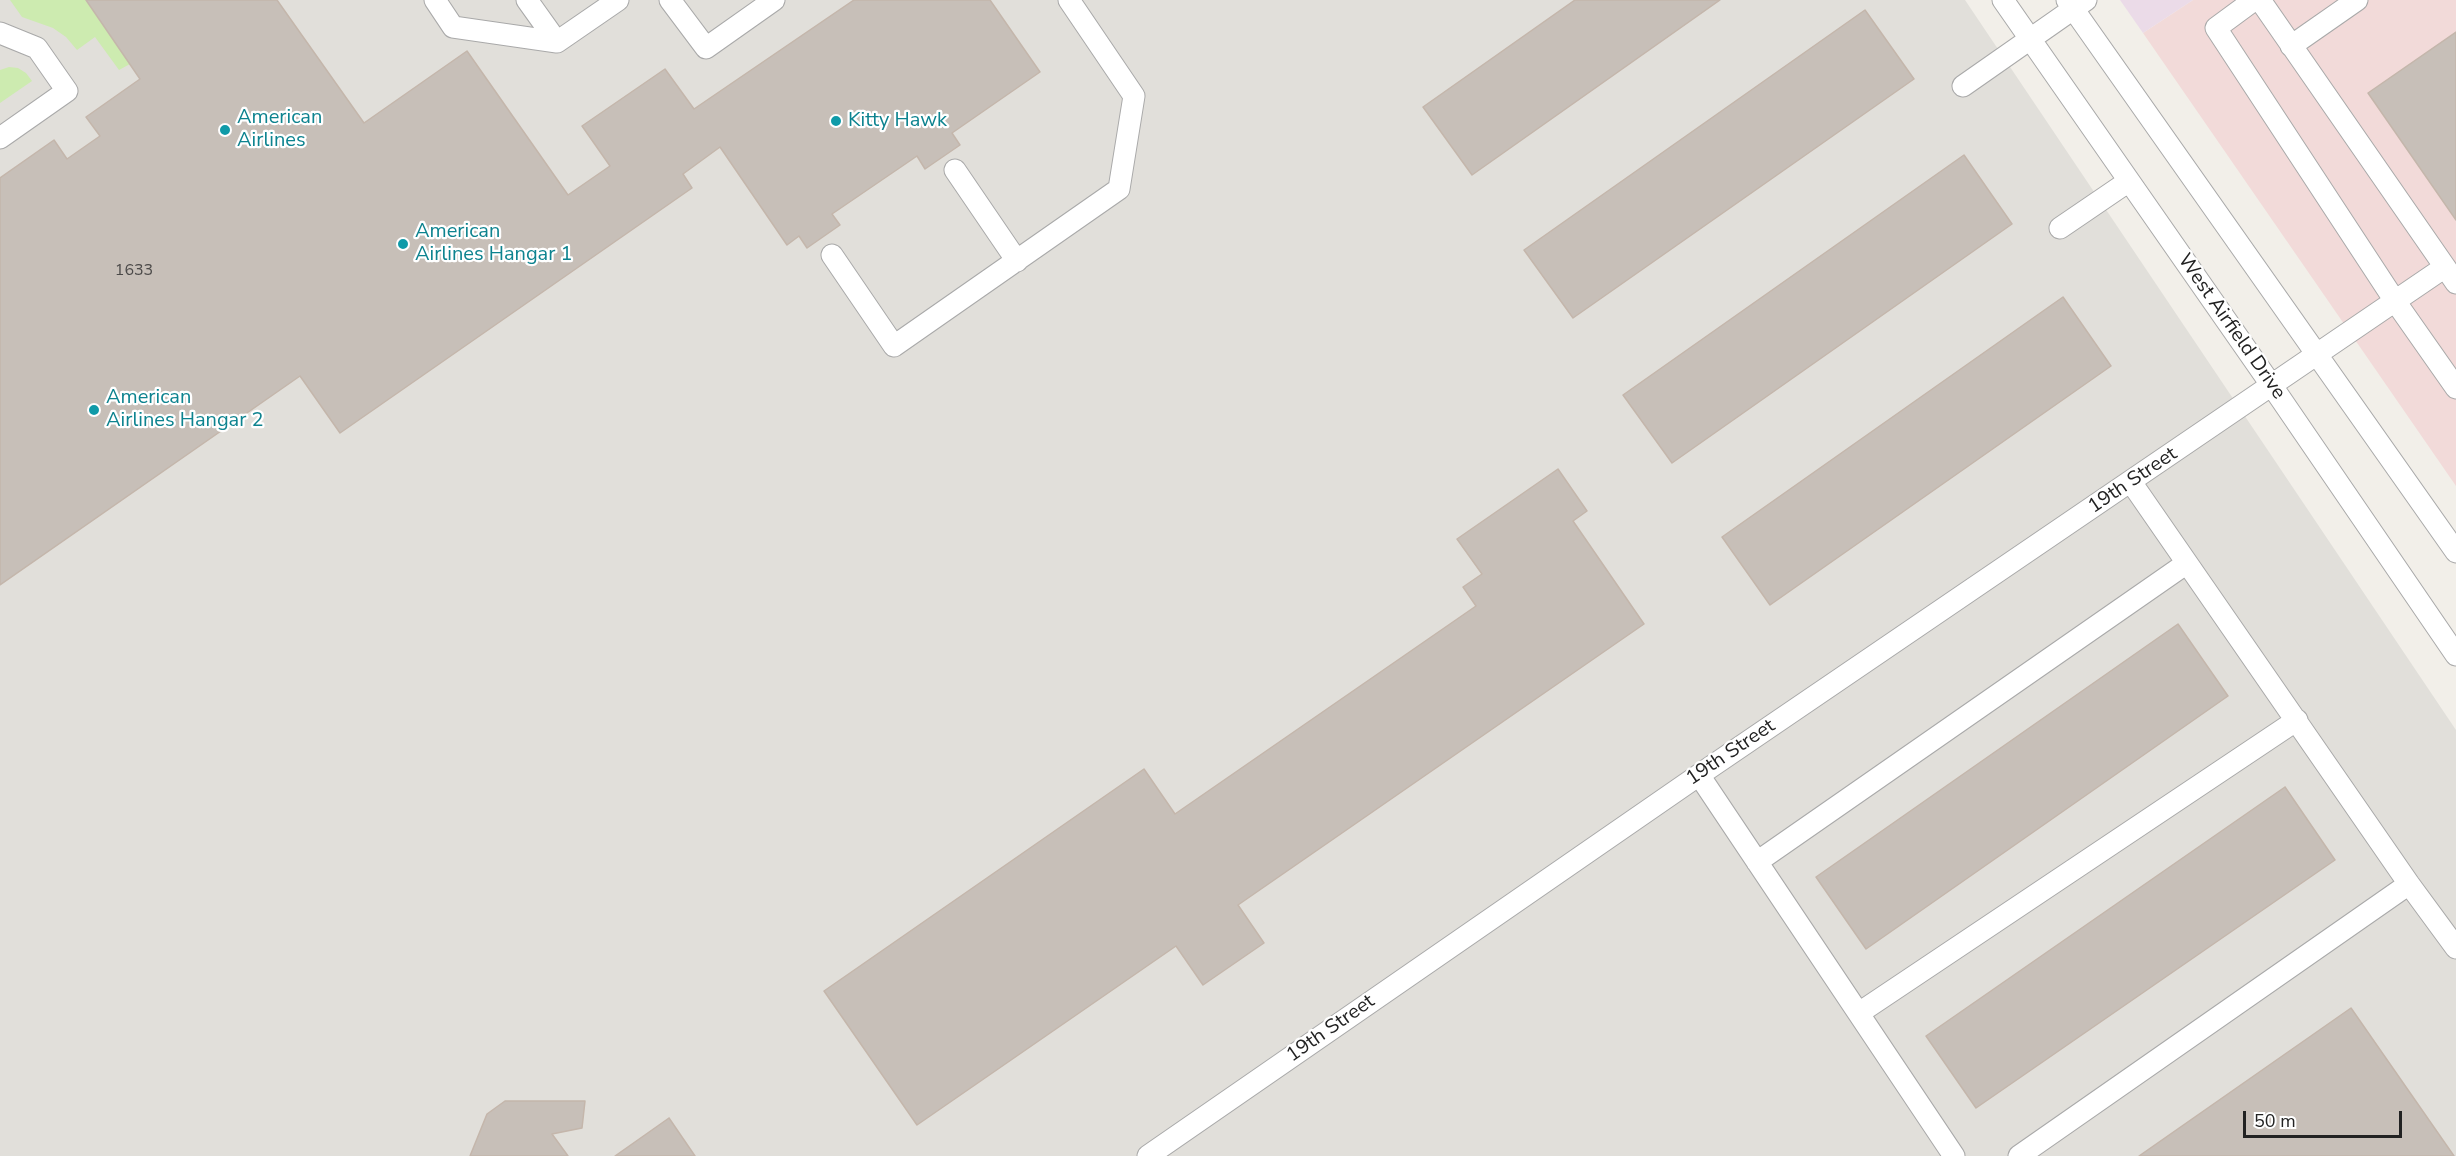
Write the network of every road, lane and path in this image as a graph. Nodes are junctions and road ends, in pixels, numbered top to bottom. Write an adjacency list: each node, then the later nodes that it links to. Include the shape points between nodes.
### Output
1 (435, 0): 14 (street, via 453,27)
2 (526, 0): 14 (street)
3 (618, 0): 14 (street)
4 (670, 0): 5 (street, via 706,48)
5 (774, 0)
6 (1068, 0): 22 (street, via 1134,96 1119,189)
7 (2003, 0): 13 (street, West Airfield Drive)
8 (2254, 0): 24 (street, via 2216,28)
9 (2259, 0): 15 (street)
10 (2357, 0): 15 (street)
11 (2075, 3): 13 (street); 25 (street)
12 (0, 33): 17 (street, via 37,48 67,91)
13 (2029, 39): 16 (street); 19 (street, West Airfield Drive)
14 (557, 42)
15 (2291, 46): 23 (street)
16 (1963, 86)
17 (0, 138)
18 (955, 170): 22 (street)
19 (2128, 181): 20 (street); 26 (street, West Airfield Drive)
20 (2060, 228)
21 (832, 255): 22 (street, via 894,346)
22 (1017, 261)
23 (2451, 275): 24 (street, 19th Street)
24 (2395, 301): 25 (street, 19th Street); 27 (street)
25 (2317, 355): 26 (street, 19th Street); 29 (street)
26 (2272, 386): 28 (street, 19th Street); 31 (street, West Airfield Drive)
27 (2456, 388)
28 (2132, 482): 30 (street); 33 (street, 19th Street)
29 (2456, 552)
30 (2187, 563): 32 (street); 34 (street)
31 (2456, 655)
32 (2297, 720): 35 (street); 37 (street)
33 (1699, 775): 34 (street); 38 (street, 19th Street)
34 (1757, 862): 37 (street)
35 (2409, 884): 36 (street); 40 (street)
36 (2456, 948)
37 (1859, 1013): 39 (street)
38 (1148, 1156)
39 (1954, 1156)
40 (2019, 1156)

